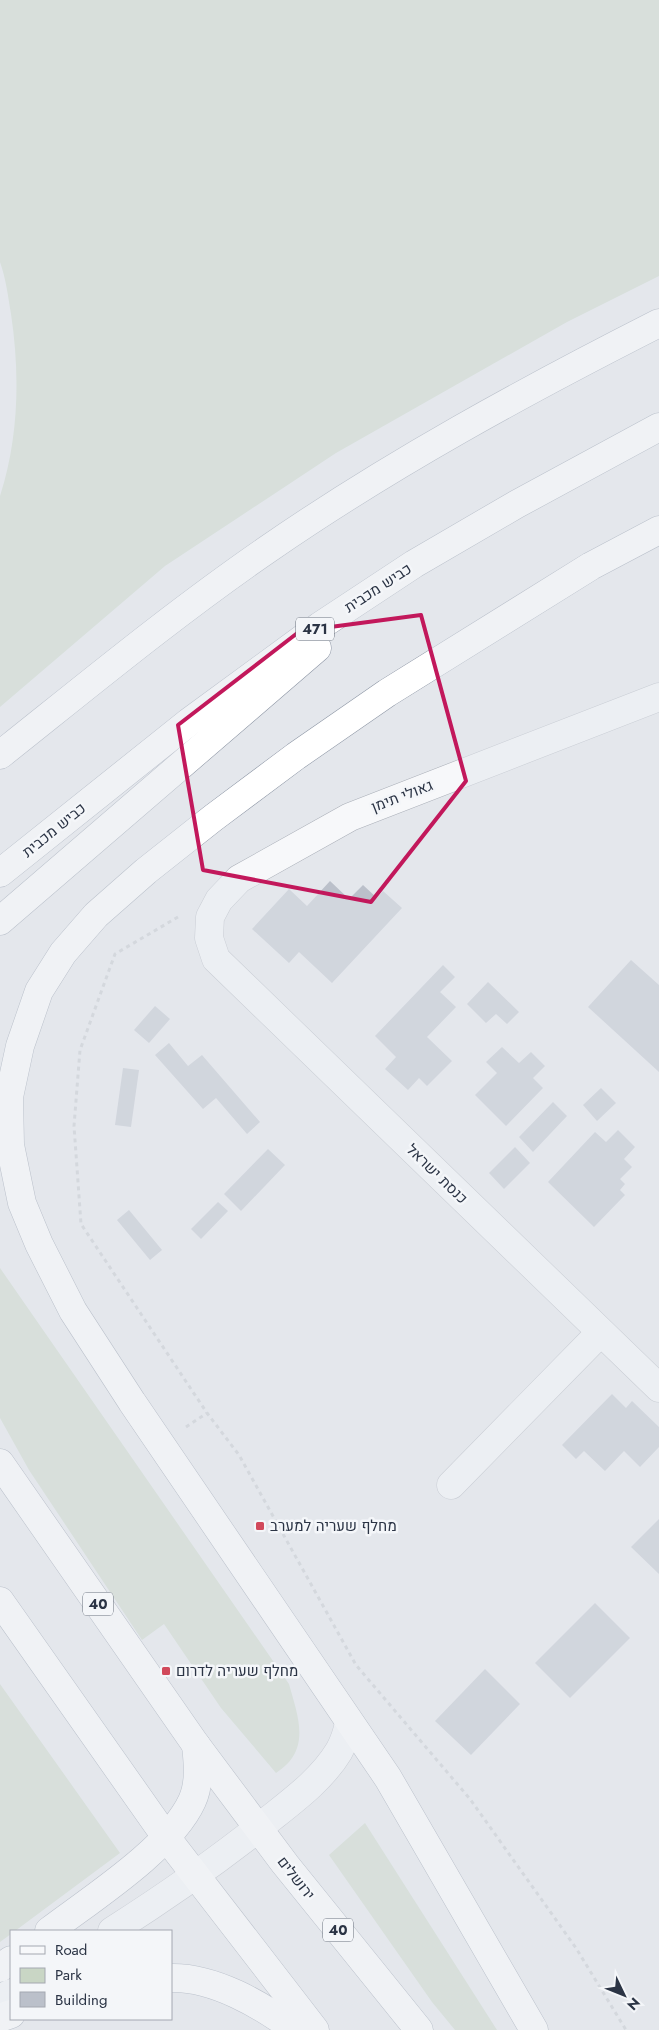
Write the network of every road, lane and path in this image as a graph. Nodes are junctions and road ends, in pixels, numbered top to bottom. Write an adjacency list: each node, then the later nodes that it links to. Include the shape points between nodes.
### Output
1 (659, 323): 6 (highway, via 366,485 267,550 133,649)
2 (659, 426): 4 (highway, כביש מכבית / 471)
3 (659, 530): 16 (highway, via 591,566 387,693 212,818 146,871 96,915 63,953 39,991 20,1046 9,1097 10,1145 22,1203 39,1244 73,1311)
4 (414, 564): 7 (highway, כביש מכבית / 471, via 320,626 189,722); 9 (highway)
5 (659, 697): 10 (street, גאולי תימן, via 350,817 239,879 219,900 210,918 209,938)
6 (0, 755)
7 (0, 873)
8 (172, 920): 28 (path, via 115,954 80,1050 74,1126 81,1224 238,1455 356,1665 470,1799 576,1948)
9 (0, 921)
10 (216, 959): 11 (street, כנסת ישראל)
11 (600, 1333): 12 (street, כנסת ישראל); 14 (street)
12 (659, 1388)
13 (0, 1463): 17 (highway, 40)
14 (451, 1485)
15 (0, 1601): 19 (highway)
16 (349, 1723): 18 (street, via 339,1752 321,1774); 27 (highway, via 388,1778)
17 (196, 1745): 18 (highway, ירושלים / 40); 19 (highway, via 197,1782 192,1801)
18 (258, 1828): 20 (street); 26 (highway, ירושלים / 40)
19 (166, 1837): 20 (highway); 21 (highway, via 144,1858)
20 (195, 1876): 22 (street); 25 (highway)
21 (50, 1930)
22 (114, 1930)
23 (172, 1978): 24 (highway, via 184,1978 250,2000)
24 (295, 2030)
25 (315, 2030)
26 (419, 2030)
27 (534, 2030)
28 (626, 2030)

